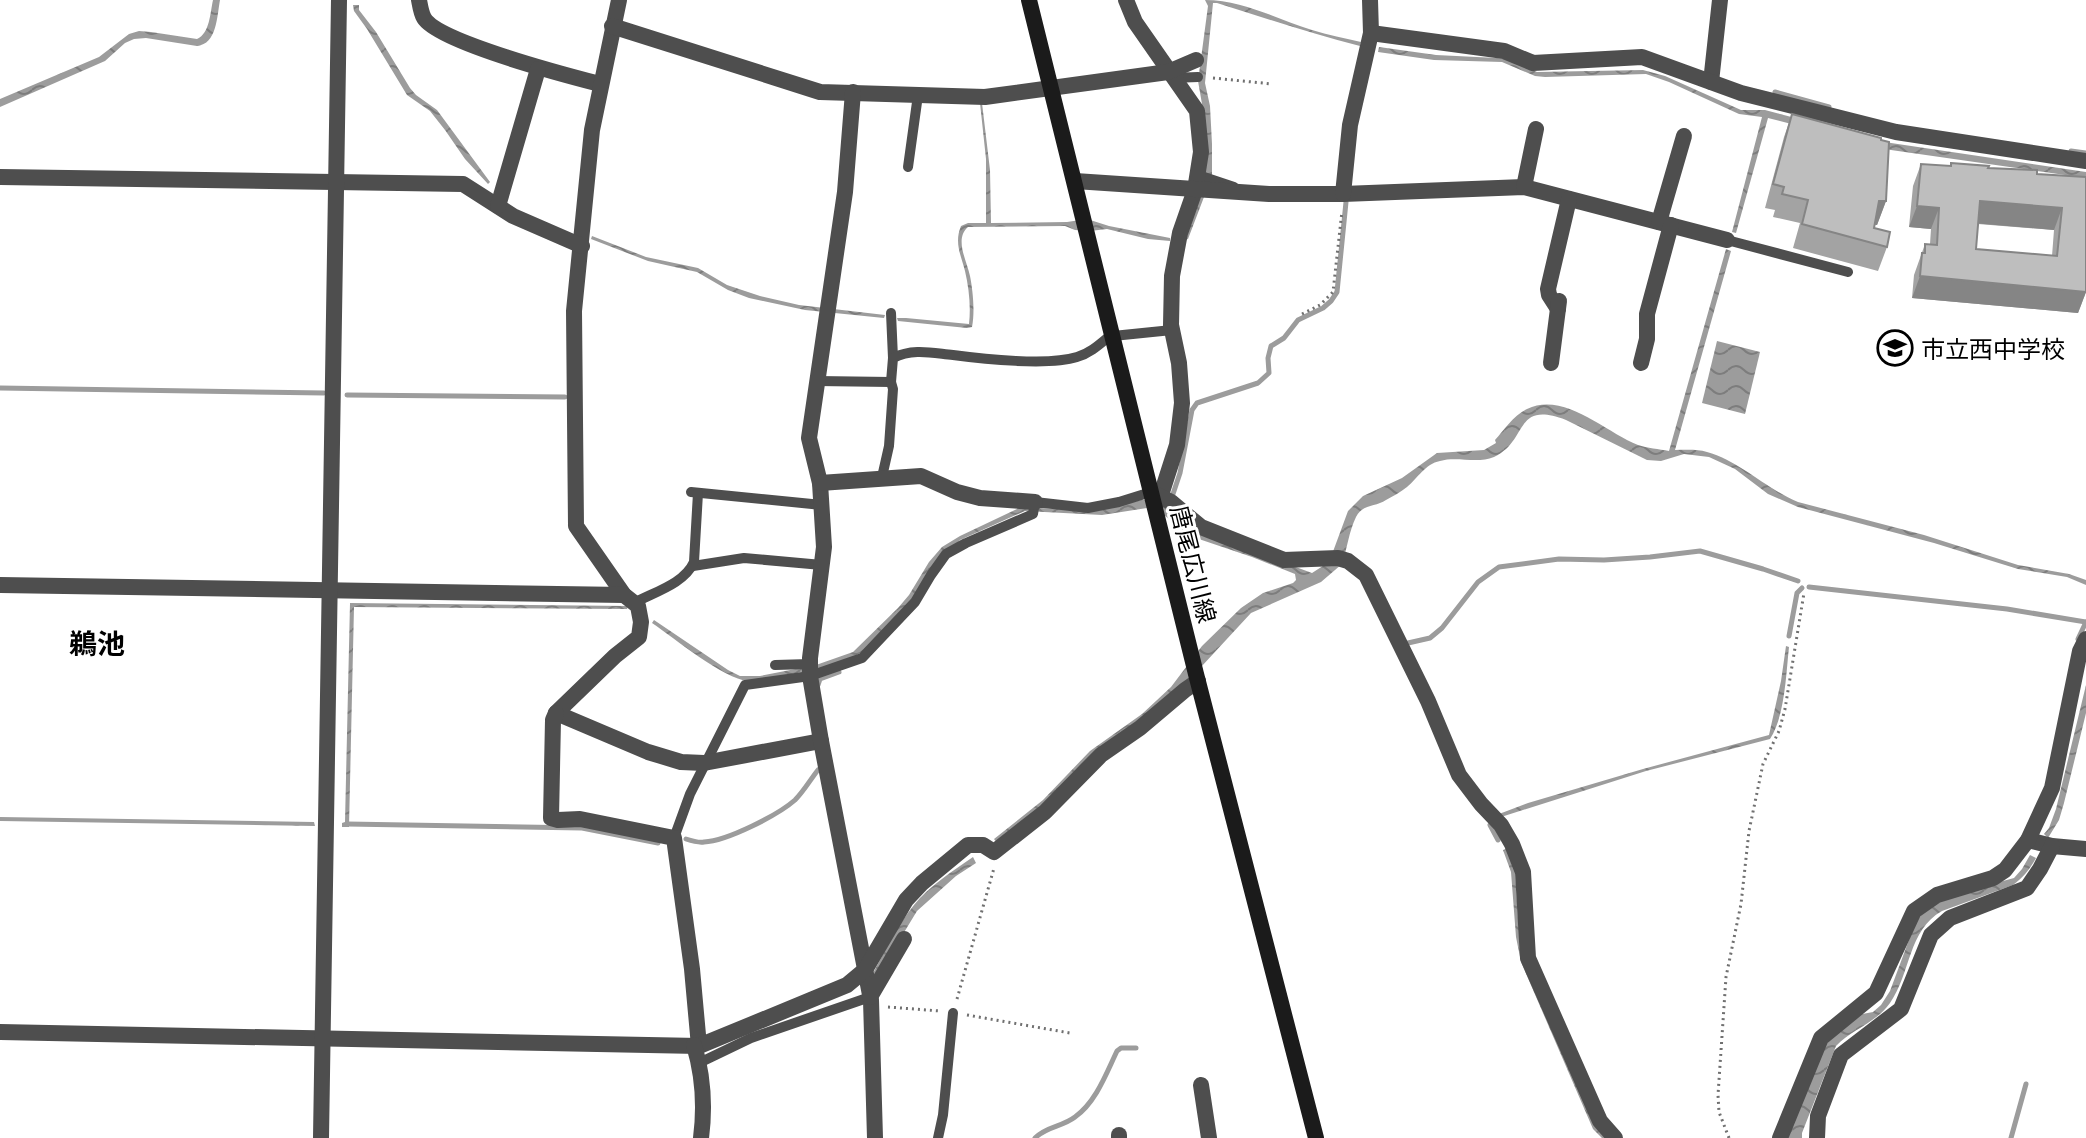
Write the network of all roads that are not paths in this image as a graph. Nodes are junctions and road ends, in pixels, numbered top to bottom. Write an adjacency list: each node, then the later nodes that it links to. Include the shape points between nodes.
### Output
1 (339, 0): 24 (street)
2 (419, 0): 10 (street, via 424,20 444,34)
3 (619, 0): 8 (street)
4 (1029, 0): 15 (main road, 唐尾広川線)
5 (1126, 0): 12 (street)
6 (1370, 0): 9 (street)
7 (1720, 0): 13 (street)
8 (612, 26): 14 (street); 16 (street, via 820,92)
9 (1371, 33): 13 (street, via 1504,51 1533,63 1642,57); 27 (street, via 1350,125)
10 (538, 69): 14 (street); 29 (street)
11 (1201, 72): 12 (street)
12 (1170, 75): 15 (street); 25 (street, via 1197,111)
13 (1711, 82): 20 (street, via 1896,132)
14 (600, 84): 32 (street)
15 (1050, 89): 17 (street, via 985,97); 23 (main road, 唐尾広川線)
16 (853, 92): 17 (street); 40 (street, via 845,192)
17 (918, 95): 21 (lane)
18 (1536, 129): 26 (street)
19 (1684, 136): 30 (street)
20 (2086, 161)
21 (908, 167)
22 (0, 177): 24 (street)
23 (1075, 181): 25 (street); 36 (main road, 唐尾広川線)
24 (336, 182): 29 (street, via 463,184); 50 (street)
25 (1203, 184): 27 (street, via 1253,193); 35 (street, via 1180,233 1172,276)
26 (1524, 187): 27 (street); 28 (street)
27 (1343, 194)
28 (1569, 199): 30 (street); 38 (street, via 1548,289 1559,305)
29 (498, 206): 32 (street)
30 (1665, 224): 31 (street); 39 (street)
31 (1727, 240): 33 (lane)
32 (582, 246): 51 (street, via 574,311 576,526)
33 (1848, 272)
34 (891, 313): 37 (lane)
35 (1172, 330): 36 (lane); 44 (street, via 1182,403 1177,445)
36 (1112, 335): 37 (lane, via 1090,352 1055,361 923,351); 44 (main road, 唐尾広川線)
37 (893, 358): 41 (lane)
38 (1551, 363)
39 (1641, 363)
40 (817, 381): 41 (lane); 43 (street, via 809,438)
41 (891, 382): 42 (lane, via 889,446)
42 (882, 477): 43 (street); 45 (street, via 921,476 980,498)
43 (820, 483): 46 (street)
44 (1155, 500): 45 (lane, via 1088,508); 55 (main road, 唐尾広川線); 82 (street, via 1171,502 1201,527 1284,560 1345,560 1366,575 1459,775 1512,844 1523,872 1528,958 1600,1121)
45 (1035, 502): 54 (lane, via 1033,514 946,554 915,602 862,658)
46 (822, 505): 47 (street); 48 (lane, via 694,492)
47 (822, 565): 48 (lane, via 744,558); 54 (street)
48 (693, 566): 51 (lane, via 682,578)
49 (0, 585): 50 (street)
50 (330, 591): 51 (street); 70 (street)
51 (629, 599): 56 (street, via 638,606 639,637)
52 (2086, 639): 60 (street, via 2052,788)
53 (775, 665): 54 (lane)
54 (810, 670): 57 (street); 58 (lane, via 745,685)
55 (1197, 677): 66 (street, via 994,852 968,845 922,883 906,900); 81 (main road, 唐尾広川線)
56 (556, 713): 58 (street, via 648,752); 59 (street, via 551,818)
57 (821, 741): 58 (street); 66 (street)
58 (704, 763): 59 (lane)
59 (674, 838): 71 (street, via 692,969)
60 (2028, 840): 61 (street); 63 (street)
61 (2052, 846): 62 (street); 64 (street, via 2027,888)
62 (2086, 849)
63 (1993, 878): 64 (lane); 72 (street, via 1937,895 1914,911 1876,993 1821,1038)
64 (2000, 899): 73 (street, via 1950,918 1931,935 1901,1009)
65 (904, 939): 67 (street)
66 (865, 970): 67 (street); 71 (street, via 847,985)
67 (871, 1001): 74 (lane, via 751,1038); 78 (street)
68 (953, 1013): 79 (lane)
69 (0, 1032): 70 (street)
70 (322, 1040): 71 (street); 76 (street)
71 (696, 1046): 74 (street)
72 (1816, 1052): 73 (lane); 83 (street)
73 (1839, 1059): 84 (street, via 1818,1116)
74 (699, 1063): 77 (street)
75 (1201, 1085): 80 (street)
76 (321, 1138)
77 (701, 1138)
78 (875, 1138)
79 (938, 1138)
80 (1209, 1138)
81 (1316, 1138)
82 (1615, 1138)
83 (1780, 1138)
84 (1817, 1138)

